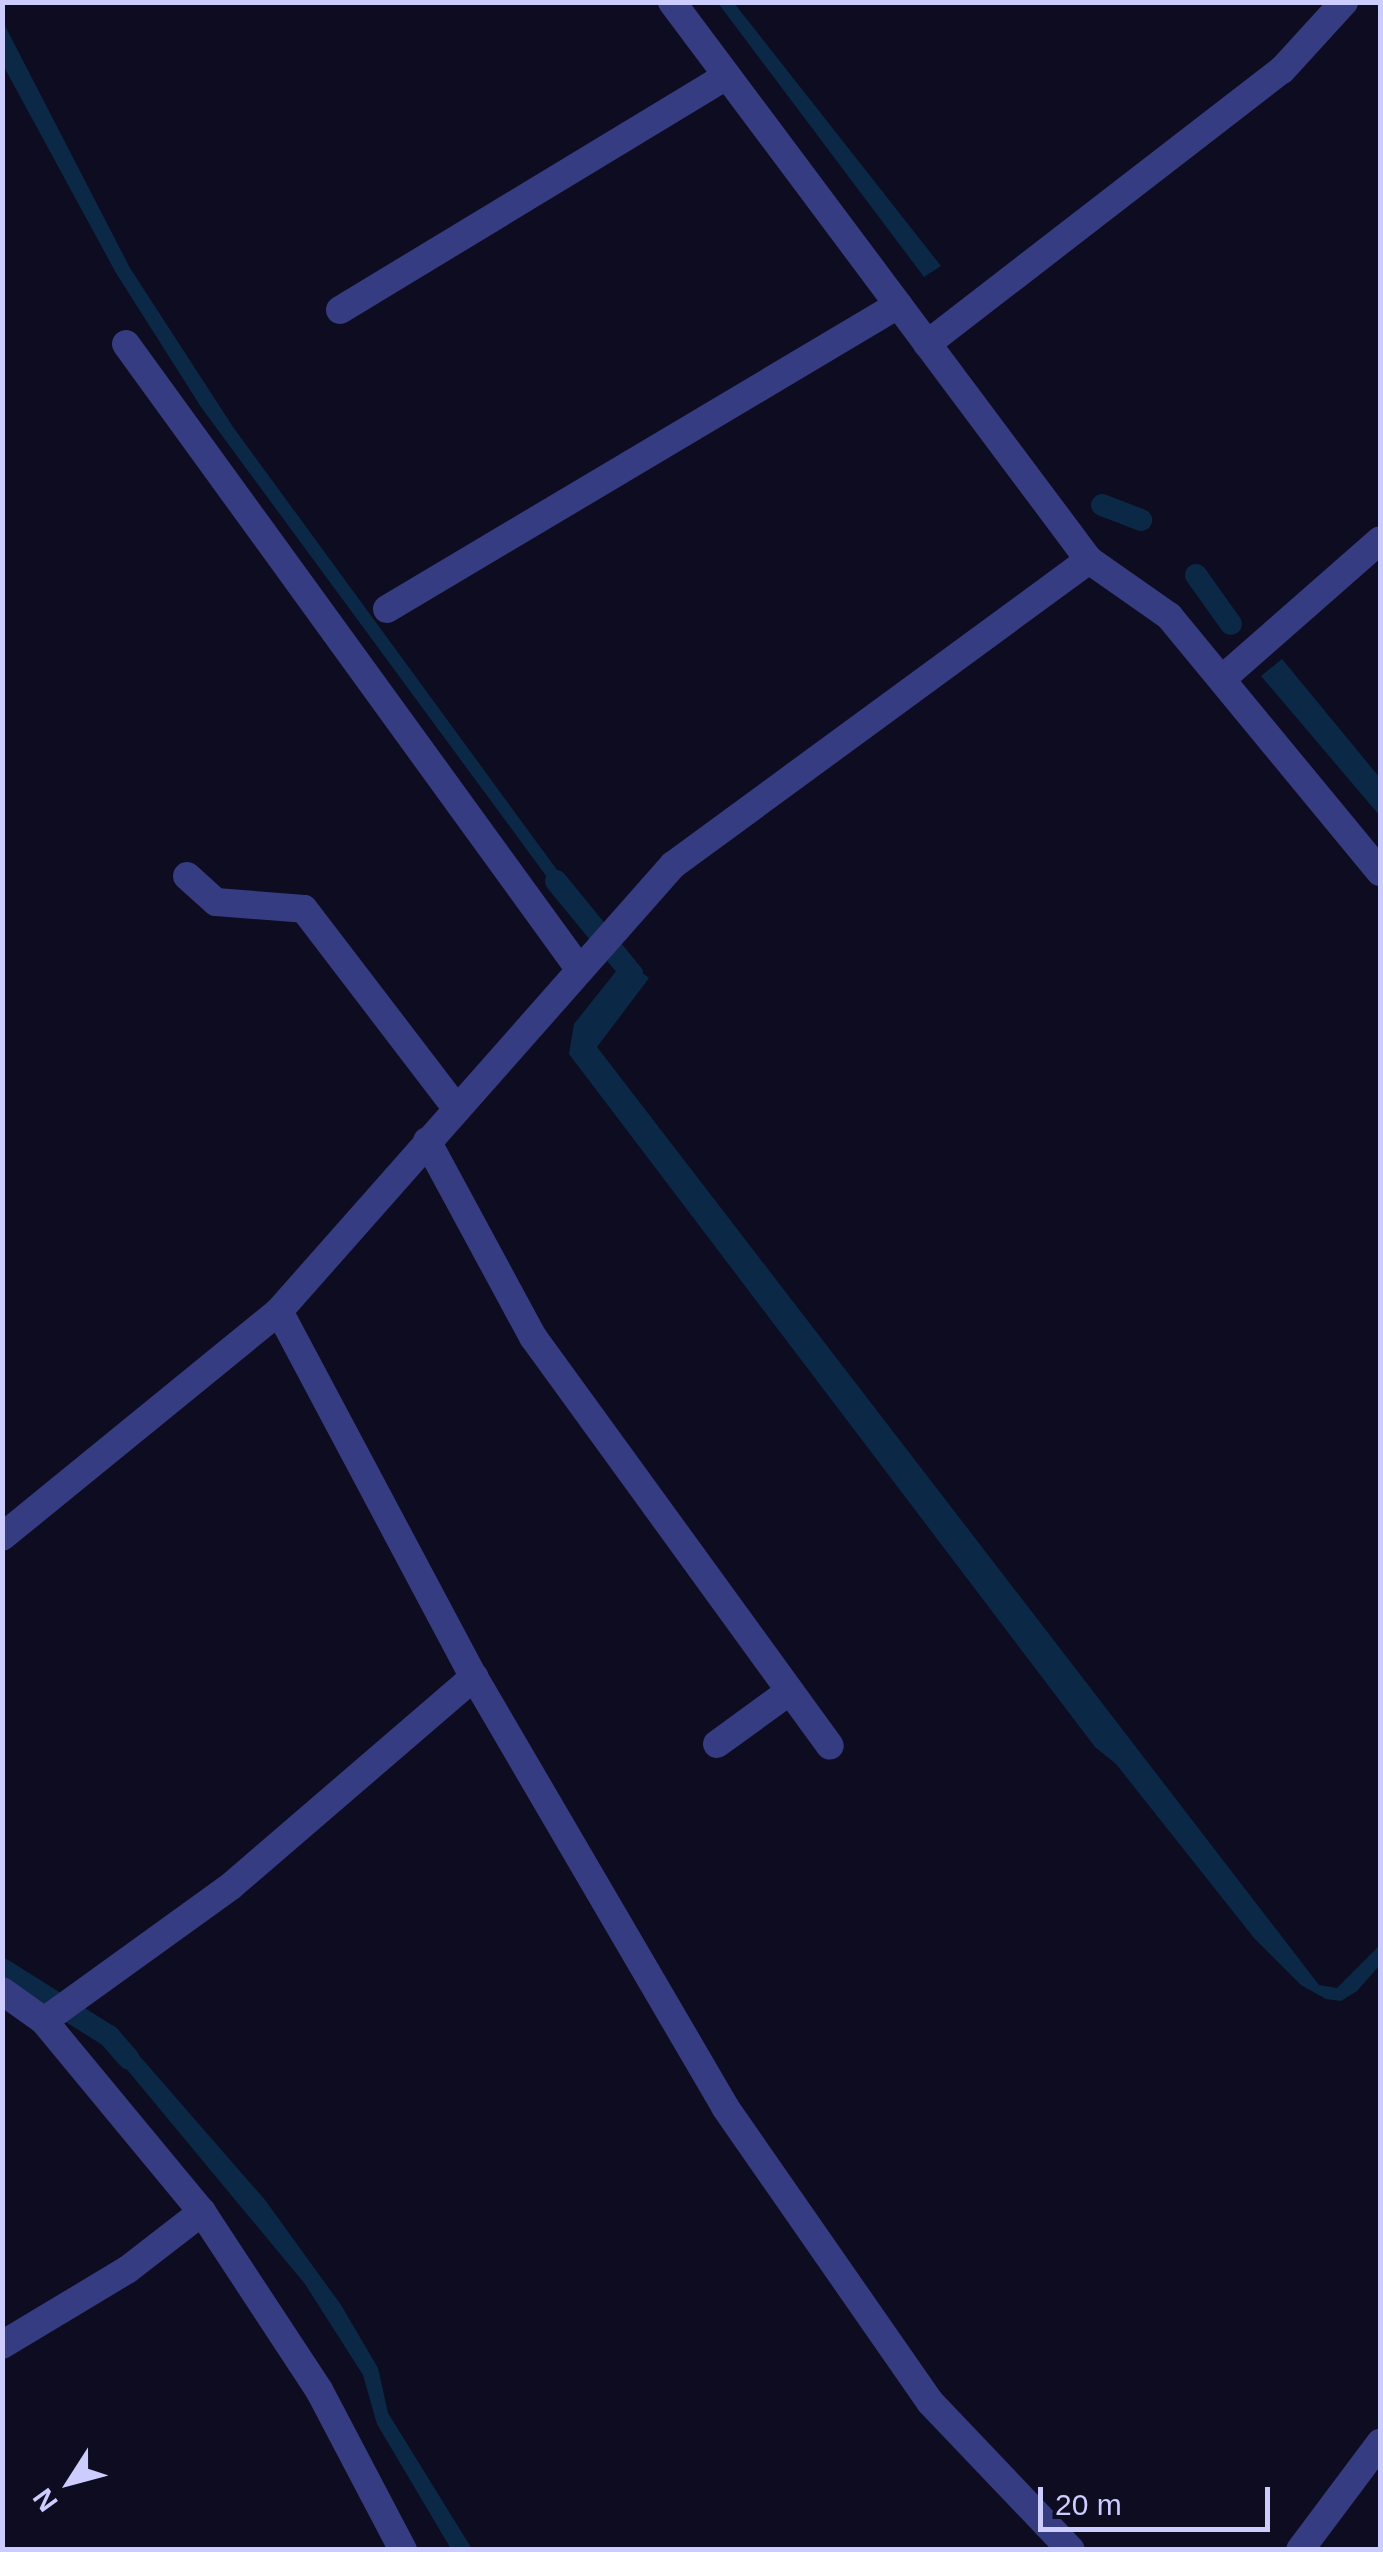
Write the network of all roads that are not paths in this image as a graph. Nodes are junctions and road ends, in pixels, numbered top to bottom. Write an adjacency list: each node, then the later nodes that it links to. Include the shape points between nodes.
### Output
1 (672, 2): 3 (street)
2 (1344, 2): 7 (street, via 1282,70)
3 (727, 76): 4 (street); 5 (street)
4 (898, 305): 7 (street); 10 (street)
5 (340, 310)
6 (126, 344): 14 (street)
7 (928, 344): 9 (street)
8 (1380, 540): 11 (street)
9 (1090, 560): 11 (street, via 1170,616); 14 (street, via 674,865)
10 (387, 609)
11 (1222, 679): 12 (street)
12 (1380, 872)
13 (187, 876): 15 (street, via 216,902 304,909)
14 (580, 970): 15 (street)
15 (457, 1110): 16 (street)
16 (428, 1142): 17 (street); 20 (street, via 533,1337)
17 (279, 1311): 18 (street); 19 (street)
18 (2, 1537)
19 (474, 1676): 24 (street, via 230,1886); 29 (street, via 725,2107 930,2402)
20 (790, 1691): 21 (street); 22 (street)
21 (717, 1744)
22 (830, 1746)
23 (2, 1991): 24 (street)
24 (44, 2021): 25 (street)
25 (202, 2212): 26 (street, via 126,2270); 28 (street, via 318,2390)
26 (2, 2346)
27 (1380, 2444): 30 (street)
28 (403, 2550)
29 (1070, 2550)
30 (1300, 2550)

